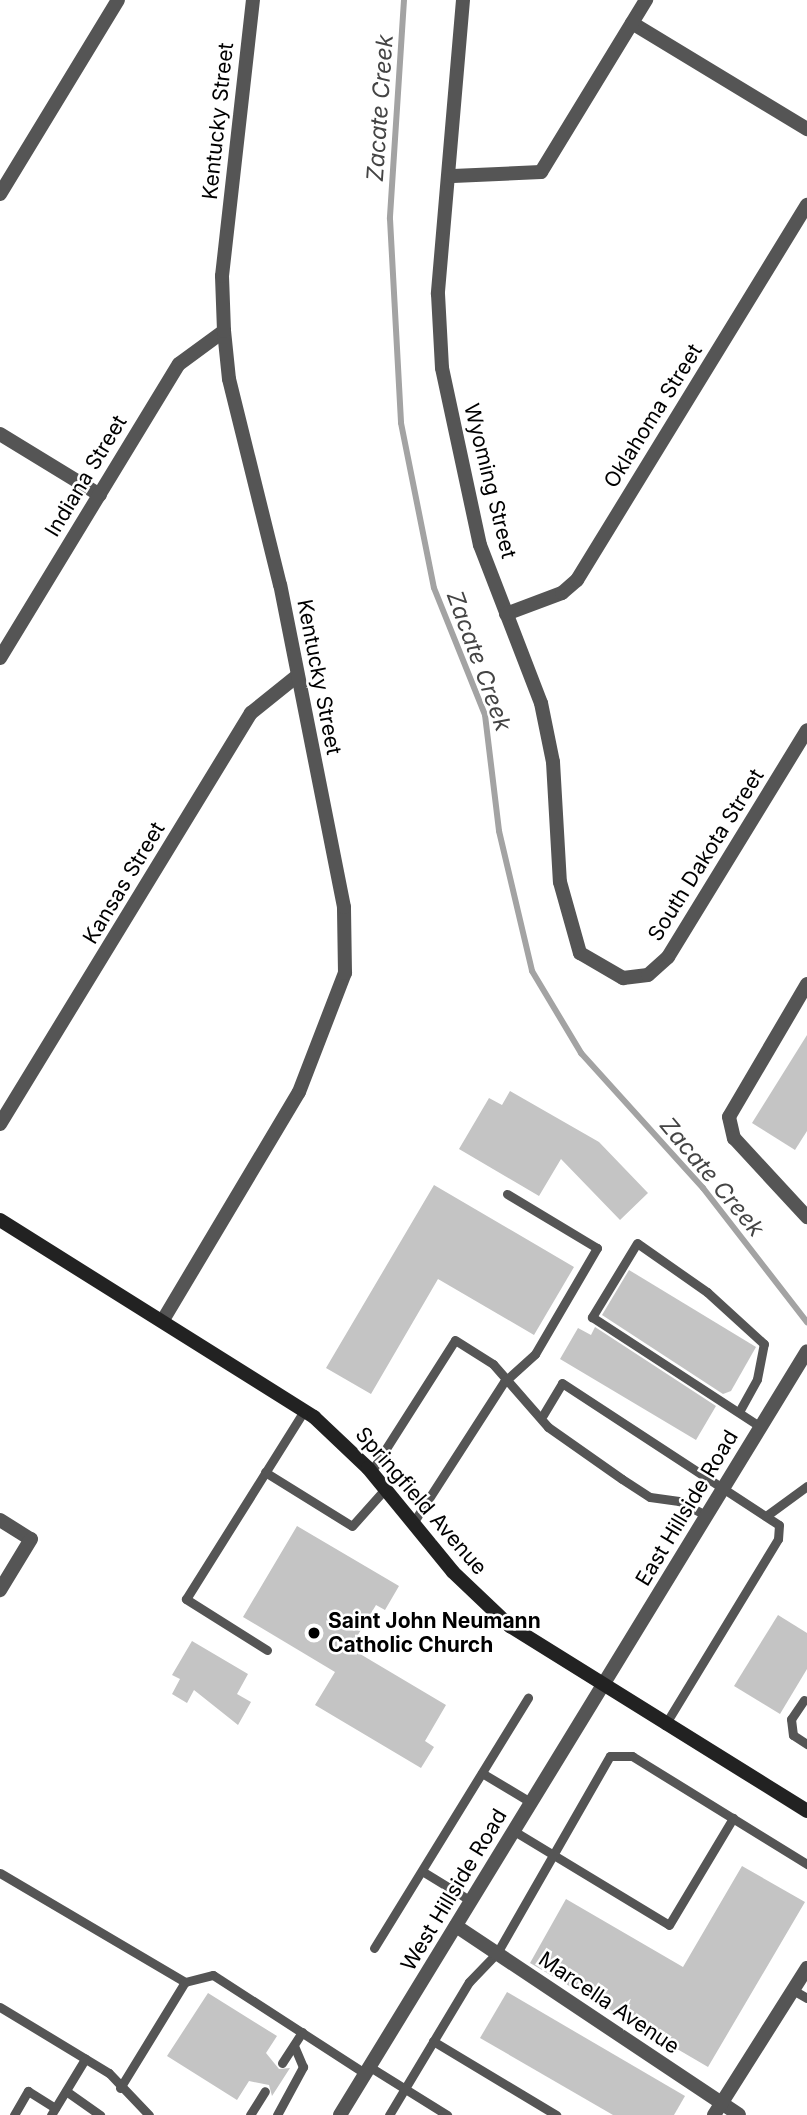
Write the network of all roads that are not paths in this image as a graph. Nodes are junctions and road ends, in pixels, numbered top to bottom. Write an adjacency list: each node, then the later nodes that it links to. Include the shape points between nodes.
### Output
1 (118, 0): 8 (street)
2 (253, 0): 10 (street, Kentucky Street, via 222,276)
3 (463, 0): 7 (street, Wyoming Street)
4 (646, 0): 5 (street)
5 (632, 23): 6 (street); 7 (street, via 541,172)
6 (807, 129)
7 (453, 176): 13 (street, Wyoming Street, via 438,294 442,368 480,545)
8 (0, 194)
9 (807, 205): 13 (street, Oklahoma Street, via 577,580 562,593)
10 (224, 331): 12 (street, Indiana Street, via 179,364); 15 (street, Kentucky Street, via 229,379)
11 (0, 434): 12 (street)
12 (100, 495): 14 (street, Indiana Street)
13 (506, 614): 17 (street, Wyoming Street, via 541,703 553,762 560,882 580,953)
14 (0, 658)
15 (297, 676): 19 (street, Kansas Street, via 251,713); 23 (street, Kentucky Street, via 344,907 345,973 299,1092)
16 (807, 730): 17 (street, South Dakota Street, via 668,957 648,975)
17 (623, 978)
18 (807, 984): 21 (street, via 729,1117 734,1138)
19 (0, 1124)
20 (506, 1194): 25 (lane, via 597,1248 535,1354)
21 (807, 1217)
22 (0, 1220): 23 (main road, Springfield Avenue)
23 (163, 1320): 27 (main road, Springfield Avenue)
24 (807, 1351): 29 (street, East Hillside Road)
25 (504, 1382): 28 (lane); 31 (lane, via 493,1364 455,1340); 38 (lane)
26 (740, 1410): 26 (lane, via 592,1317 637,1243 707,1292 764,1344 757,1379); 29 (lane)
27 (304, 1411): 30 (lane); 31 (main road, Springfield Avenue)
28 (543, 1415): 34 (lane, via 562,1383); 35 (lane, via 548,1427 650,1497 679,1501)
29 (761, 1427): 34 (street, East Hillside Road)
30 (265, 1472): 33 (lane, via 352,1526); 40 (lane, via 186,1599)
31 (371, 1472): 33 (main road, Springfield Avenue)
32 (807, 1486): 36 (lane)
33 (385, 1489): 38 (main road, Springfield Avenue)
34 (723, 1489): 35 (street, East Hillside Road); 36 (lane)
35 (707, 1516): 41 (street, East Hillside Road)
36 (766, 1516): 44 (lane, via 779,1525 778,1539)
37 (0, 1520): 39 (street, via 31,1539)
38 (413, 1523): 41 (main road, Springfield Avenue, via 510,1626)
39 (0, 1590)
40 (267, 1650)
41 (602, 1687): 44 (main road, Springfield Avenue); 47 (street, West Hillside Road)
42 (528, 1698): 46 (lane)
43 (804, 1700): 45 (lane, via 791,1719 793,1735)
44 (665, 1725): 48 (main road, Springfield Avenue)
45 (807, 1744)
46 (482, 1773): 47 (lane); 53 (lane)
47 (531, 1803): 50 (street, West Hillside Road)
48 (807, 1811)
49 (733, 1818): 51 (lane, via 632,1756 610,1756); 51 (lane, via 669,1925); 52 (lane)
50 (514, 1831): 51 (lane); 55 (street, West Hillside Road)
51 (552, 1856): 58 (lane)
52 (807, 1864)
53 (422, 1871): 55 (lane); 57 (lane)
54 (0, 1873): 60 (lane)
55 (471, 1901): 56 (street, West Hillside Road)
56 (456, 1926): 58 (street, Marcella Avenue); 69 (street, West Hillside Road)
57 (374, 1948)
58 (497, 1953): 65 (lane, via 469,1982); 74 (street, Marcella Avenue)
59 (807, 1968): 61 (street)
60 (184, 1982): 64 (lane, via 214,1975); 70 (lane)
61 (793, 1990): 62 (lane); 74 (street)
62 (807, 1998)
63 (0, 2007): 67 (lane)
64 (302, 2032): 66 (lane); 69 (lane)
65 (433, 2041): 71 (lane); 84 (lane)
66 (294, 2046): 68 (lane); 80 (lane, via 303,2067)
67 (85, 2059): 70 (lane); 72 (lane)
68 (282, 2063)
69 (368, 2070): 71 (lane); 81 (street, West Hillside Road)
70 (120, 2088): 78 (lane)
71 (404, 2089): 82 (lane); 83 (lane)
72 (66, 2091): 75 (lane); 77 (lane)
73 (265, 2091): 79 (lane)
74 (718, 2109): 85 (street, Marcella Avenue)
75 (53, 2112): 76 (lane, via 28,2091)
76 (14, 2115)
77 (100, 2115)
78 (149, 2115)
79 (250, 2115)
80 (277, 2115)
81 (341, 2115)
82 (389, 2115)
83 (447, 2115)
84 (556, 2115)
85 (739, 2115)

